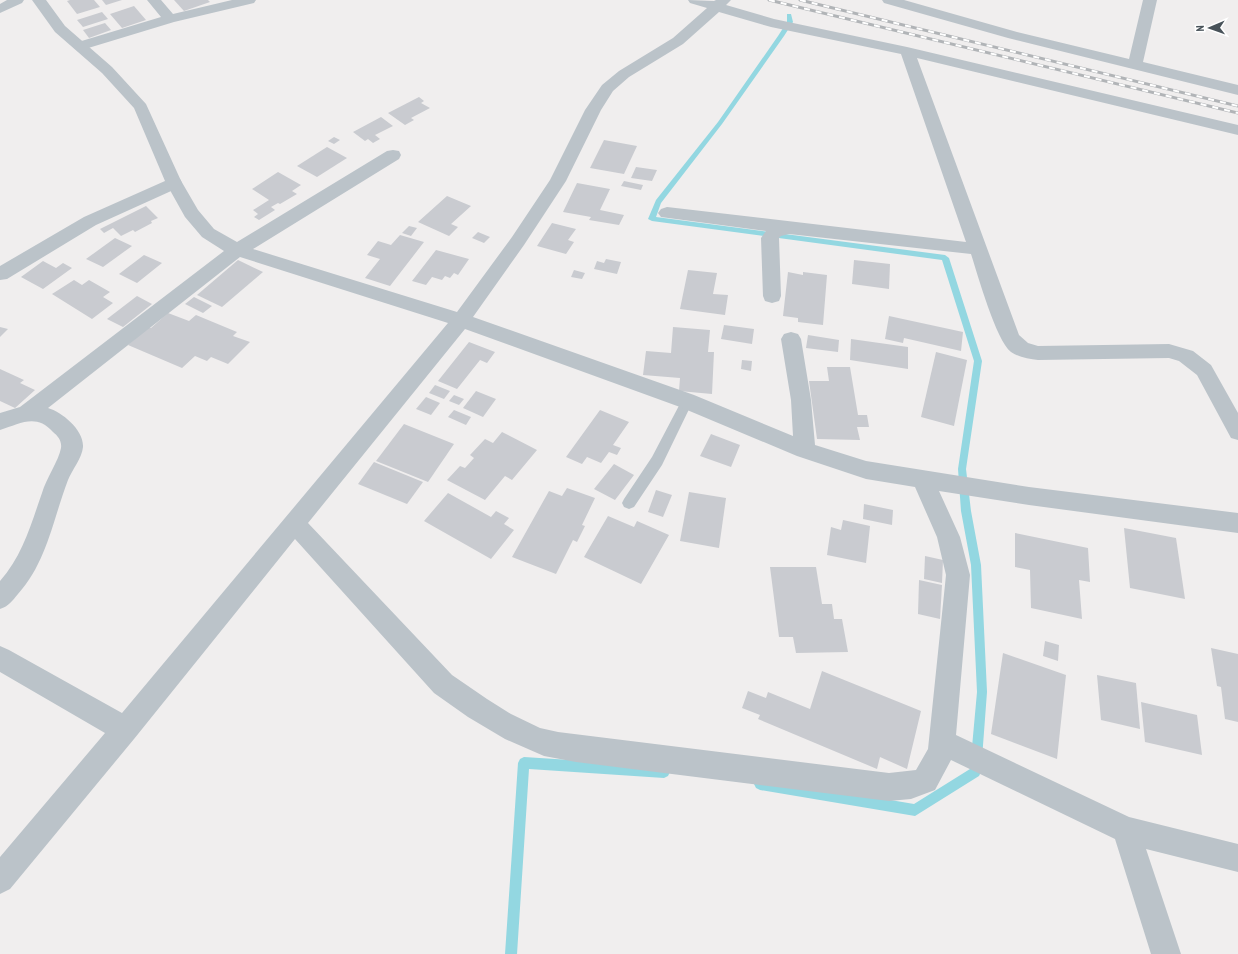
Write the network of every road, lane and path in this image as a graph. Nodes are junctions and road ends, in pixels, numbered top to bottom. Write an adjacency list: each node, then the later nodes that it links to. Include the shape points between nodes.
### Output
1 (17, 0): 9 (street)
2 (39, 0): 11 (street, via 60,29)
3 (154, 0): 10 (street)
4 (249, 0): 10 (street)
5 (695, 0): 8 (street)
6 (889, 0): 13 (street)
7 (1150, 0): 13 (street)
8 (721, 3): 12 (street, via 771,23); 24 (street, via 678,41 624,74 607,88 592,110 558,181)
9 (0, 9)
10 (170, 19): 11 (street)
11 (80, 46): 17 (street, via 107,70 141,107)
12 (907, 51): 15 (street); 20 (street)
13 (1135, 66): 14 (street)
14 (1238, 90)
15 (1238, 130)
16 (393, 155): 21 (street)
17 (174, 182): 21 (street, via 191,213 208,233); 22 (street, via 90,221)
18 (667, 213): 19 (street)
19 (790, 228): 20 (street); 23 (street, via 775,231 770,238)
20 (978, 249): 29 (street, via 1009,336 1015,345 1023,350 1038,352 1169,351 1186,356 1204,370)
21 (237, 250): 24 (street); 27 (street)
22 (0, 274)
23 (772, 296)
24 (461, 320): 26 (street); 34 (street)
25 (791, 339): 30 (street, via 801,400)
26 (687, 401): 30 (street); 32 (lane, via 657,461)
27 (28, 412): 28 (street); 35 (street, via 54,418 70,436 72,447 22,572)
28 (0, 422)
29 (1238, 432)
30 (805, 450): 31 (street, via 866,470)
31 (922, 479): 33 (street, via 1029,496); 38 (street, via 940,513 955,556 958,575)
32 (629, 503)
33 (1238, 523)
34 (292, 525): 37 (street); 38 (street, via 303,532 443,684 468,704 498,722 541,742 576,749 889,787 911,785 925,780 941,752)
35 (0, 598)
36 (0, 658): 37 (street)
37 (125, 730): 41 (street)
38 (942, 742): 39 (street)
39 (1126, 830): 40 (street); 42 (street)
40 (1238, 858)
41 (0, 879)
42 (1166, 954)

